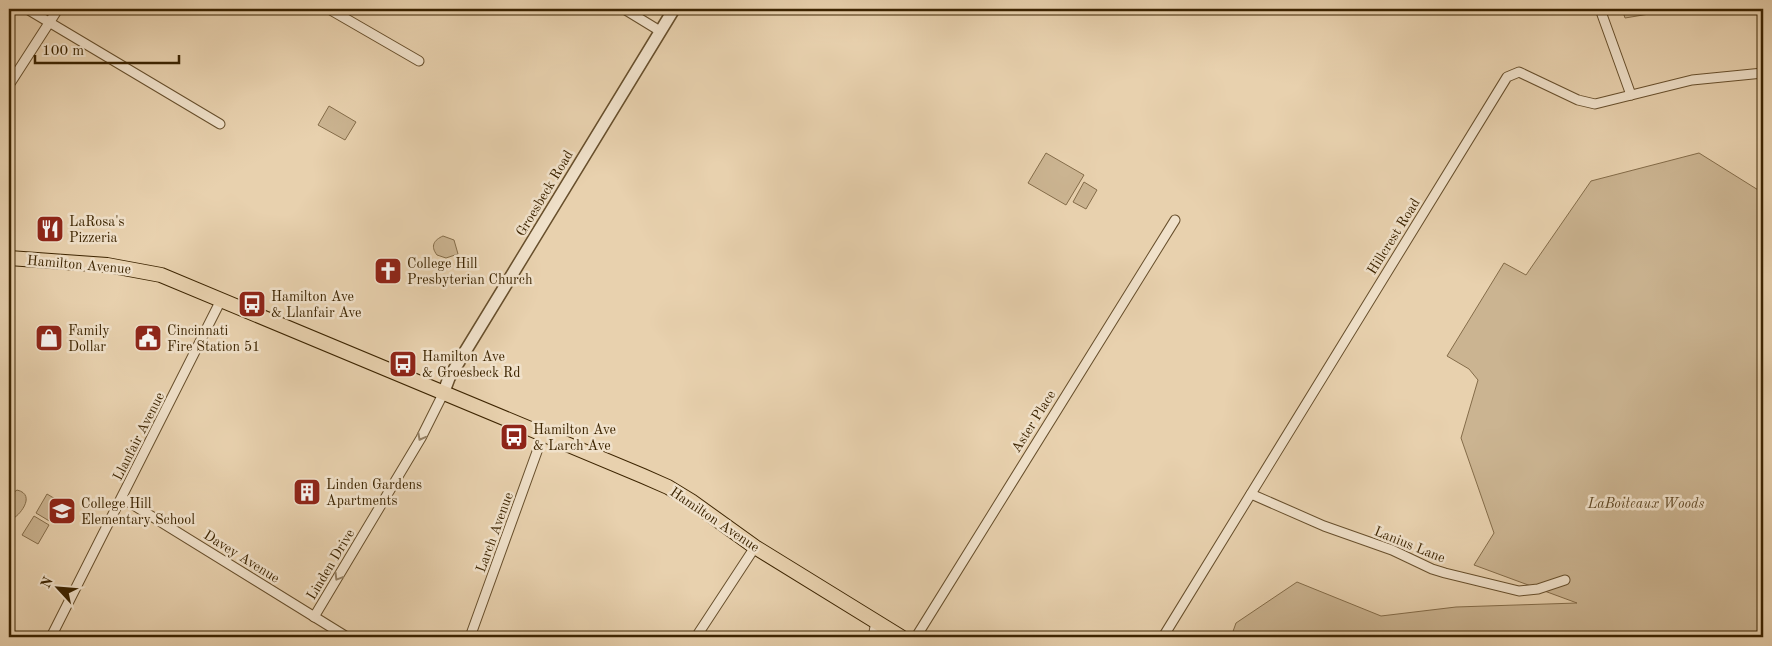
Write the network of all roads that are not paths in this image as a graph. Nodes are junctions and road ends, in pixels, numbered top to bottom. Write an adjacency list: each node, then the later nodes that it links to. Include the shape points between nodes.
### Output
1 (27, 9): 7 (street)
2 (58, 9): 7 (street)
3 (329, 9): 9 (street)
4 (624, 9): 8 (street)
5 (674, 9): 8 (street, Groesbeck Road)
6 (1600, 9): 12 (street)
7 (50, 22): 11 (street); 13 (street)
8 (660, 31): 17 (street, Groesbeck Road, via 454,369)
9 (419, 61)
10 (1763, 73): 12 (street, Hillcrest Road, via 1692,80)
11 (9, 85)
12 (1631, 95): 19 (street, Hillcrest Road, via 1594,104 1578,100 1519,72 1507,77)
13 (220, 124)
14 (1175, 220): 31 (street, Aster Place)
15 (9, 258): 16 (main road, Hamilton Avenue, via 139,270 177,281)
16 (221, 300): 17 (main road, Hamilton Avenue); 20 (street, Llanfair Avenue)
17 (443, 394): 18 (main road, Hamilton Avenue); 23 (street, Linden Drive, one-way to 23, via 421,438)
18 (543, 435): 21 (main road, Hamilton Avenue, via 668,487); 27 (street, Larch Avenue)
19 (1251, 494): 22 (street, Lanius Lane, via 1444,573 1519,591); 32 (street, Hillcrest Road)
20 (122, 498): 23 (street, Davey Avenue); 25 (street, Llanfair Avenue)
21 (755, 547): 24 (main road, Hamilton Avenue); 28 (street)
22 (1565, 580)
23 (314, 617): 26 (street, Davey Avenue)
24 (876, 622): 29 (street); 30 (main road, Hamilton Avenue)
25 (51, 637)
26 (347, 637)
27 (470, 637)
28 (696, 637)
29 (873, 637)
30 (901, 637)
31 (916, 637)
32 (1163, 637)

